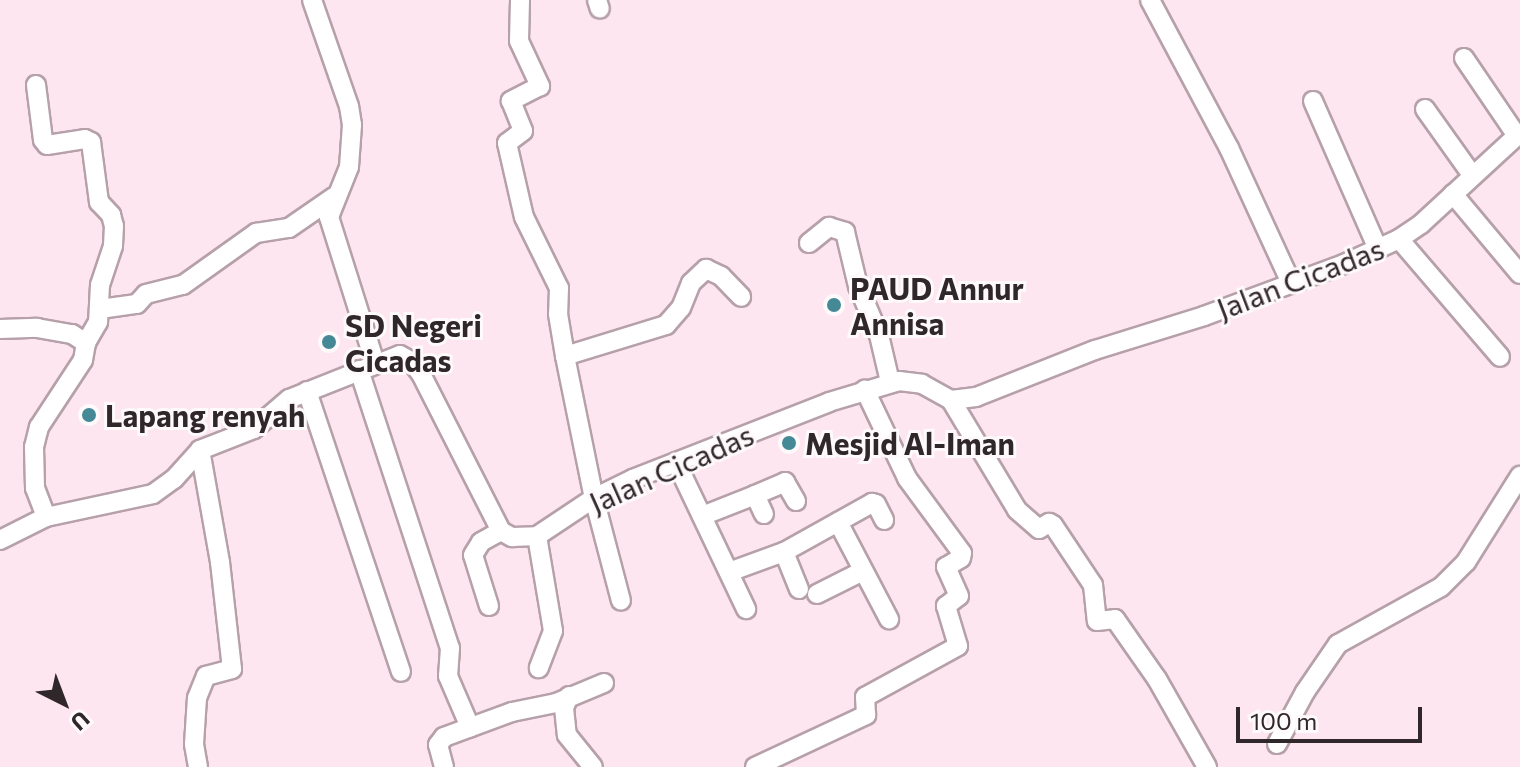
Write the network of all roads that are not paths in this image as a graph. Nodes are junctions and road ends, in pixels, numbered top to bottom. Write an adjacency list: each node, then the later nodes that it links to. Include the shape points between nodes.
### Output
1 (312, 0): 11 (street, via 352,125 349,167)
2 (520, 0): 21 (street, via 519,41 540,86 510,102 523,131 507,143 524,217 559,288)
3 (1150, 0): 16 (street, via 1229,148)
4 (1464, 58): 8 (street)
5 (36, 85): 18 (street, via 47,145 85,139 92,145 99,202 114,226)
6 (1313, 101): 14 (street)
7 (1425, 109): 9 (street)
8 (1518, 134): 9 (street, Jalan Cicadas)
9 (1472, 175): 10 (street, Jalan Cicadas)
10 (1453, 194): 12 (street, Jalan Cicadas); 15 (street)
11 (336, 195): 18 (street, via 289,228 256,233 183,285 146,294 137,304); 23 (street, via 329,217)
12 (1399, 239): 14 (street, Jalan Cicadas); 22 (street)
13 (809, 243): 24 (street, via 829,227 845,232)
14 (1378, 249): 16 (street, Jalan Cicadas)
15 (1520, 274)
16 (1291, 283): 27 (street, Jalan Cicadas, via 976,397)
17 (741, 297): 21 (street, via 706,269 691,283 681,308 666,325)
18 (100, 309): 20 (street)
19 (0, 329): 20 (street, via 60,332)
20 (86, 343): 36 (street, via 83,360 39,427 34,447 35,488)
21 (565, 356): 32 (street)
22 (1500, 357)
23 (367, 367): 26 (street); 39 (street, via 400,355 416,367); 53 (street, via 450,648 448,676)
24 (890, 382): 25 (street, Jalan Cicadas); 27 (street, Jalan Cicadas, via 912,381)
25 (865, 390): 29 (street, Jalan Cicadas); 58 (street, via 907,478 962,553 946,567 959,596 946,606 958,646 865,697 866,715)
26 (307, 391): 28 (street, via 254,429); 50 (street)
27 (951, 400): 59 (street, via 1017,510 1039,529 1053,525 1093,585 1097,621 1115,619)
28 (200, 450): 36 (street, via 153,494); 55 (street, via 232,669 206,676 197,698)
29 (676, 462): 32 (street, Jalan Cicadas); 35 (street)
30 (1520, 476): 54 (street, via 1466,562 1441,587 1338,644)
31 (755, 495): 33 (street, via 785,482); 34 (street); 35 (street)
32 (594, 498): 40 (street, Jalan Cicadas); 45 (street)
33 (796, 501)
34 (764, 514)
35 (702, 516): 44 (street)
36 (46, 517): 41 (street)
37 (884, 520): 38 (street, via 875,503)
38 (838, 522): 42 (street); 43 (street)
39 (501, 531): 40 (street, via 512,537); 46 (street, via 481,542 473,555)
40 (537, 536): 49 (street, via 553,631)
41 (0, 540)
42 (784, 552): 43 (street, via 808,591); 44 (street)
43 (863, 571): 48 (street)
44 (729, 572): 47 (street)
45 (621, 601)
46 (489, 606)
47 (746, 609)
48 (889, 619)
49 (539, 668)
50 (401, 672)
51 (604, 683): 52 (street)
52 (569, 696): 53 (street); 57 (street, via 564,708 567,735)
53 (470, 727): 56 (street, via 440,741)
54 (1277, 744)
55 (198, 767)
56 (444, 767)
57 (593, 767)
58 (755, 767)
59 (1207, 767)

